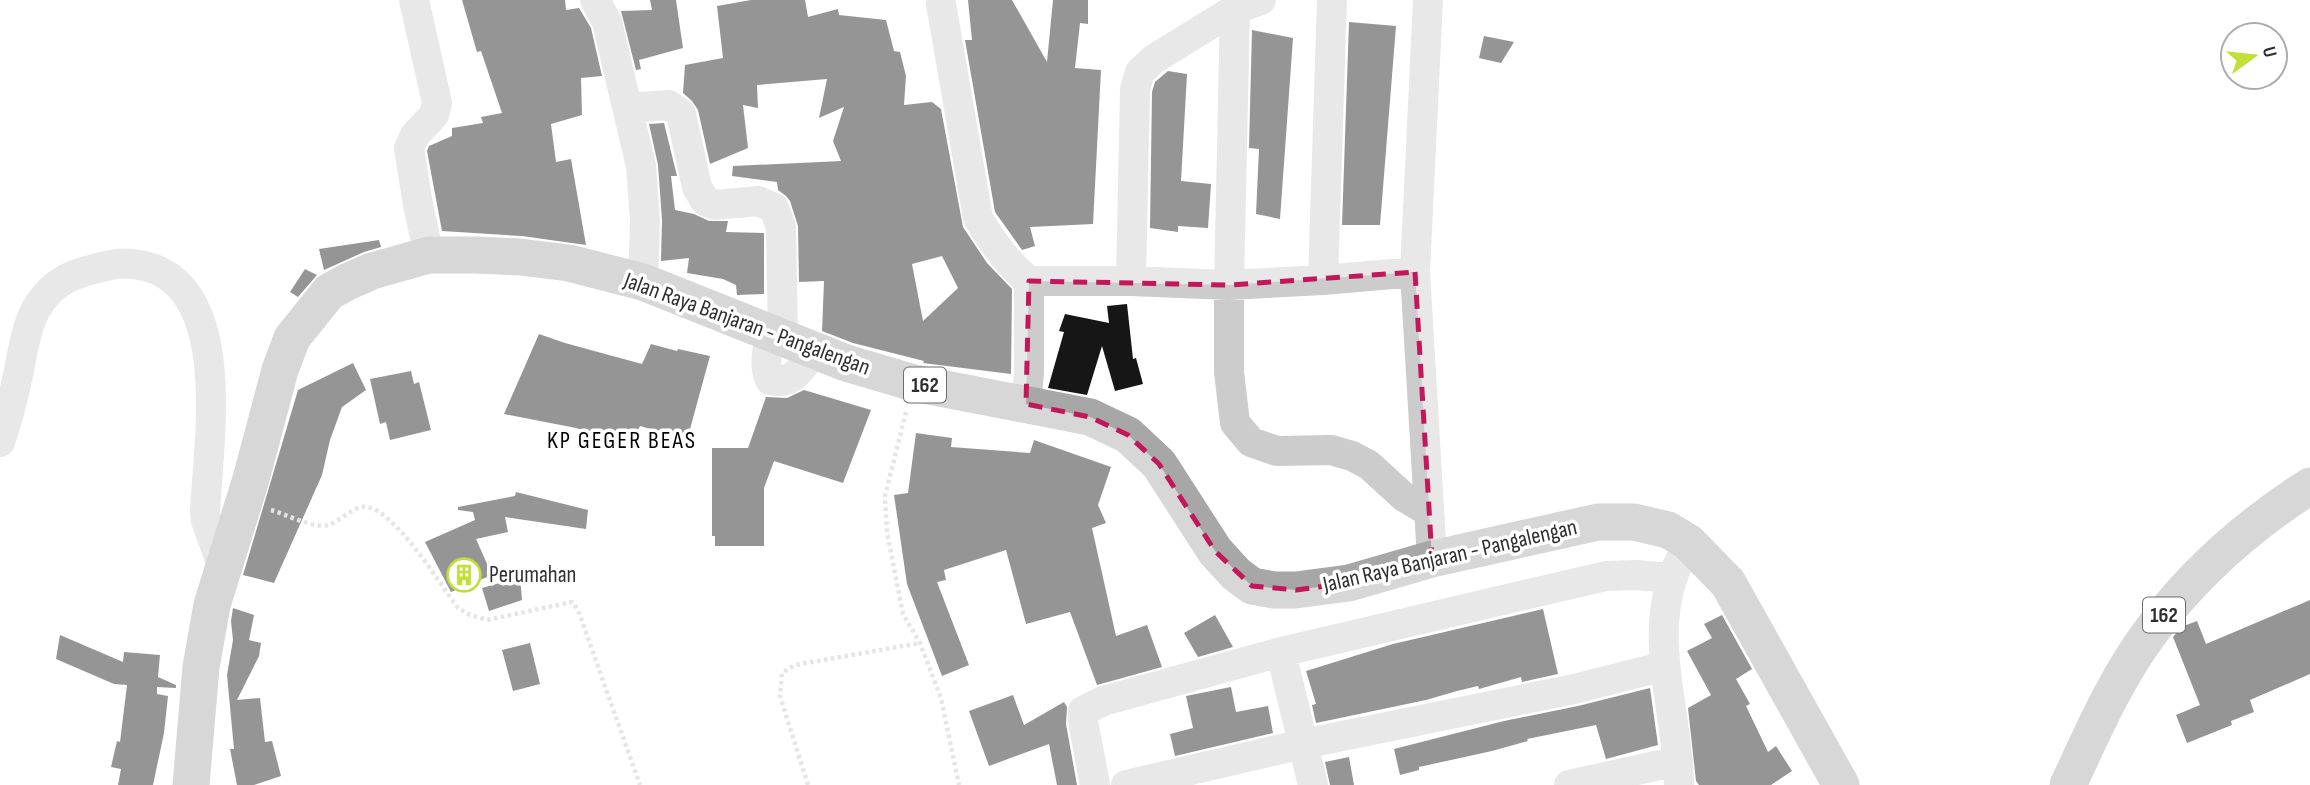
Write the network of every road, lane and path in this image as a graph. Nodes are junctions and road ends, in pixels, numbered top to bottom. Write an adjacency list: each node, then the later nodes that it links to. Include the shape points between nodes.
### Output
1 (414, 0): 8 (street, via 437,103 409,148)
2 (596, 0): 7 (street, via 607,22)
3 (1332, 0): 10 (street)
4 (1429, 0): 9 (street)
5 (941, 4): 11 (street, via 978,218 1016,271)
6 (1248, 4): 12 (street, via 1154,59 1140,72 1135,89); 14 (street)
7 (628, 108): 13 (street, via 644,195); 15 (street, via 668,105 681,114 697,187 705,201 715,205 758,201 774,208 781,227)
8 (429, 255): 13 (main road, Jalan Raya Banjaran - Pangalengan / 162, via 569,263); 20 (main road, Jalan Raya Banjaran - Pangalengan / 162, via 347,282 329,292 303,323 279,370)
9 (1415, 272): 10 (street); 21 (street)
10 (1323, 280): 14 (street)
11 (1029, 281): 12 (street); 17 (street)
12 (1130, 281): 14 (street)
13 (643, 282): 15 (main road, Jalan Raya Banjaran - Pangalengan / 162)
14 (1228, 285): 21 (street, via 1235,423 1251,442 1277,451 1331,450 1352,456)
15 (789, 341): 16 (main road, Jalan Raya Banjaran - Pangalengan / 162)
16 (914, 383): 17 (main road, Jalan Raya Banjaran - Pangalengan / 162); 26 (path, via 885,496 903,614)
17 (1026, 404): 23 (main road, Jalan Raya Banjaran - Pangalengan / 162, via 1090,417 1128,435 1159,464 1215,551 1252,586 1296,590 1336,585)
18 (0, 442): 24 (street, via 26,338 48,291 62,279 121,263 168,275 185,293 209,350 205,521)
19 (2310, 486): 40 (main road, 162, via 2206,567 2149,633 2119,680)
20 (244, 500): 24 (main road, Jalan Raya Banjaran - Pangalengan / 162); 32 (path, via 316,525 371,507 405,535 458,608 487,620 572,602)
21 (1429, 512): 23 (street)
22 (1688, 542): 23 (main road, Jalan Raya Banjaran - Pangalengan / 162, via 1668,530 1634,522 1598,522); 25 (street); 39 (main road, Jalan Raya Banjaran - Pangalengan / 162, via 1728,583)
23 (1432, 559)
24 (223, 568): 31 (main road, Jalan Raya Banjaran - Pangalengan / 162, via 201,667)
25 (1672, 578): 27 (street, via 1606,576); 28 (street, via 1662,627)
26 (920, 643): 33 (path, via 796,665 782,673 780,696); 34 (path, via 941,698)
27 (1281, 652): 29 (street); 35 (street, via 1103,701 1083,711)
28 (1665, 666): 29 (street); 30 (street)
29 (1303, 744): 36 (street); 37 (street)
30 (1679, 773): 38 (street)
31 (191, 785)
32 (640, 785)
33 (808, 785)
34 (959, 785)
35 (1095, 785)
36 (1126, 785)
37 (1312, 785)
38 (1570, 785)
39 (1841, 785)
40 (2068, 785)

